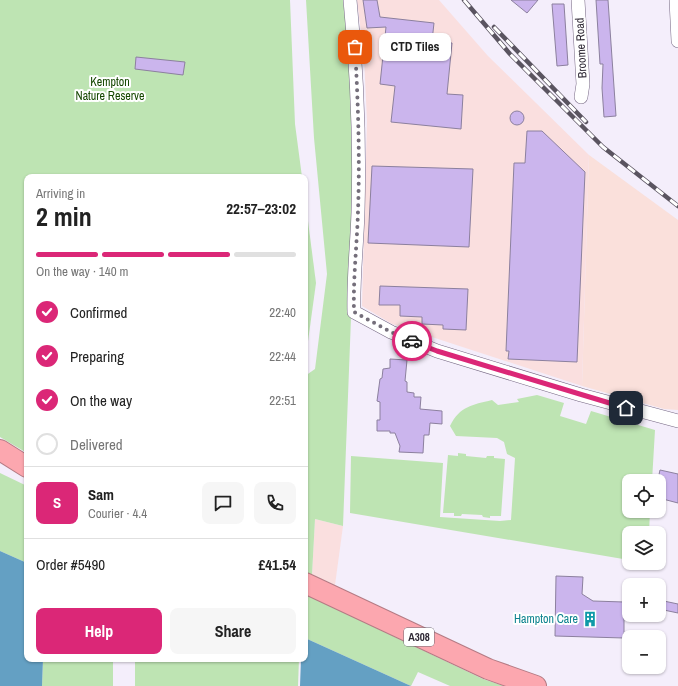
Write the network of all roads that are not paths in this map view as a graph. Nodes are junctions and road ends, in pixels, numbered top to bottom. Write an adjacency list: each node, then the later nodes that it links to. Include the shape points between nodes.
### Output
1 (350, 0): 6 (street, via 359,124 354,312 391,332 437,351)
2 (578, 0): 5 (street, Broome Road)
3 (676, 0): 4 (street)
4 (678, 42)
5 (582, 97)
6 (678, 421)
7 (0, 450): 8 (highway)
8 (24, 465)
9 (308, 584): 10 (highway, A308, via 488,669)
10 (536, 686)

